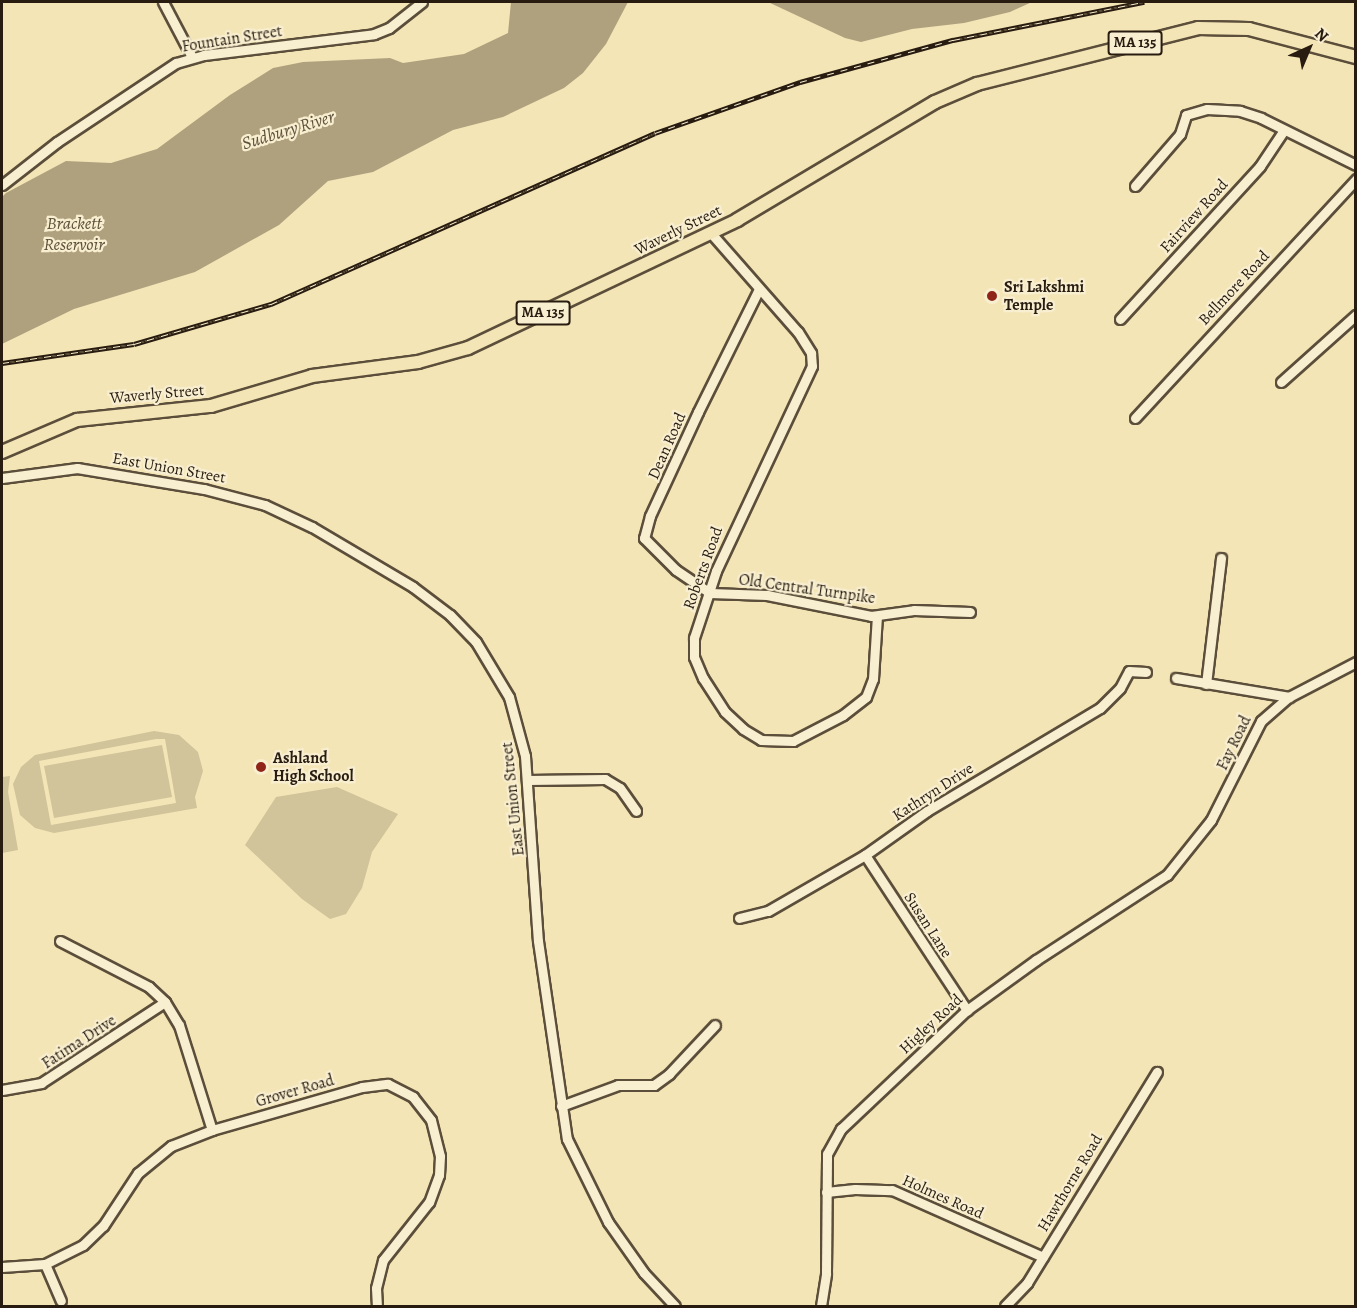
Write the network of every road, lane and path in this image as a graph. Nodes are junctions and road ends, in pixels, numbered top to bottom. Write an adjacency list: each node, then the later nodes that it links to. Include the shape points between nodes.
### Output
1 (163, 2): 3 (street)
2 (418, 3): 3 (street, Fountain Street, via 389,28 359,37)
3 (192, 57): 8 (street, Fountain Street, via 161,71)
4 (1356, 57): 10 (main road, Waverly Street / MA 135, via 1249,29 1215,26 1186,29 1013,74 935,102)
5 (1284, 130): 6 (street); 9 (street, via 1240,111 1207,109 1186,115 1180,134); 13 (street, Fairview Road, via 1260,166)
6 (1356, 165)
7 (1356, 179): 15 (street, Bellmore Road)
8 (2, 185)
9 (1135, 186)
10 (711, 232): 11 (street, Roberts Road); 16 (main road, Waverly Street / MA 135, via 506,331 445,356 326,373 194,409 93,417 46,430)
11 (759, 289): 19 (street, Roberts Road, via 807,344 812,366 737,519); 19 (street, Dean Road, via 644,532 644,538 656,552)
12 (1356, 315): 14 (street)
13 (1120, 319)
14 (1281, 382)
15 (1135, 418)
16 (2, 452)
17 (2, 478): 27 (street, East Union Street, via 77,468 122,473 246,498 312,527 420,592 470,635 509,697 521,733)
18 (1221, 558): 25 (street)
19 (710, 593): 21 (street, Old Central Turnpike, via 767,596); 21 (street, Roberts Road, via 694,638 694,657 703,678 725,712 743,729 761,740 778,743 815,730 866,697 873,680)
20 (970, 612): 21 (street, Old Central Turnpike, via 914,610)
21 (877, 616)
22 (1356, 662): 26 (street, Fay Road)
23 (1146, 672): 30 (street, Kathryn Drive, via 1130,671 1100,708 927,811)
24 (1176, 678): 25 (street)
25 (1206, 684): 26 (street)
26 (1289, 697): 29 (street, Fay Road, via 1261,721 1229,787)
27 (528, 780): 28 (street, via 605,779 620,788); 38 (street, East Union Street, via 538,941)
28 (636, 811)
29 (1195, 843): 34 (street, Higley Road, via 1177,866 1152,887 1036,960)
30 (865, 855): 31 (street, Kathryn Drive, via 768,911); 34 (street, Susan Lane)
31 (739, 918)
32 (60, 941): 33 (street, via 149,987)
33 (165, 1002): 37 (street, Fatima Drive, via 41,1083); 39 (street, via 179,1025)
34 (967, 1010): 40 (street, Higley Road, via 841,1129 827,1154)
35 (715, 1025): 38 (street, via 654,1085 618,1085)
36 (1157, 1072): 41 (street, Hawthorne Road)
37 (2, 1090)
38 (561, 1106): 46 (street, East Union Street, via 567,1139 597,1204 644,1273)
39 (212, 1130): 42 (street, Grover Road, via 158,1154 138,1173 96,1233 74,1251); 45 (street, Grover Road, via 377,1084 388,1084 413,1097 430,1120 440,1156 440,1175 429,1202 383,1260 376,1288)
40 (826, 1192): 41 (street, Holmes Road, via 892,1191); 47 (street, Higley Road, via 827,1262)
41 (1043, 1257): 48 (street, Hawthorne Road)
42 (45, 1264): 43 (street, Grover Road); 44 (street)
43 (2, 1267)
44 (61, 1301)
45 (377, 1306)
46 (675, 1306)
47 (821, 1306)
48 (1005, 1306)

